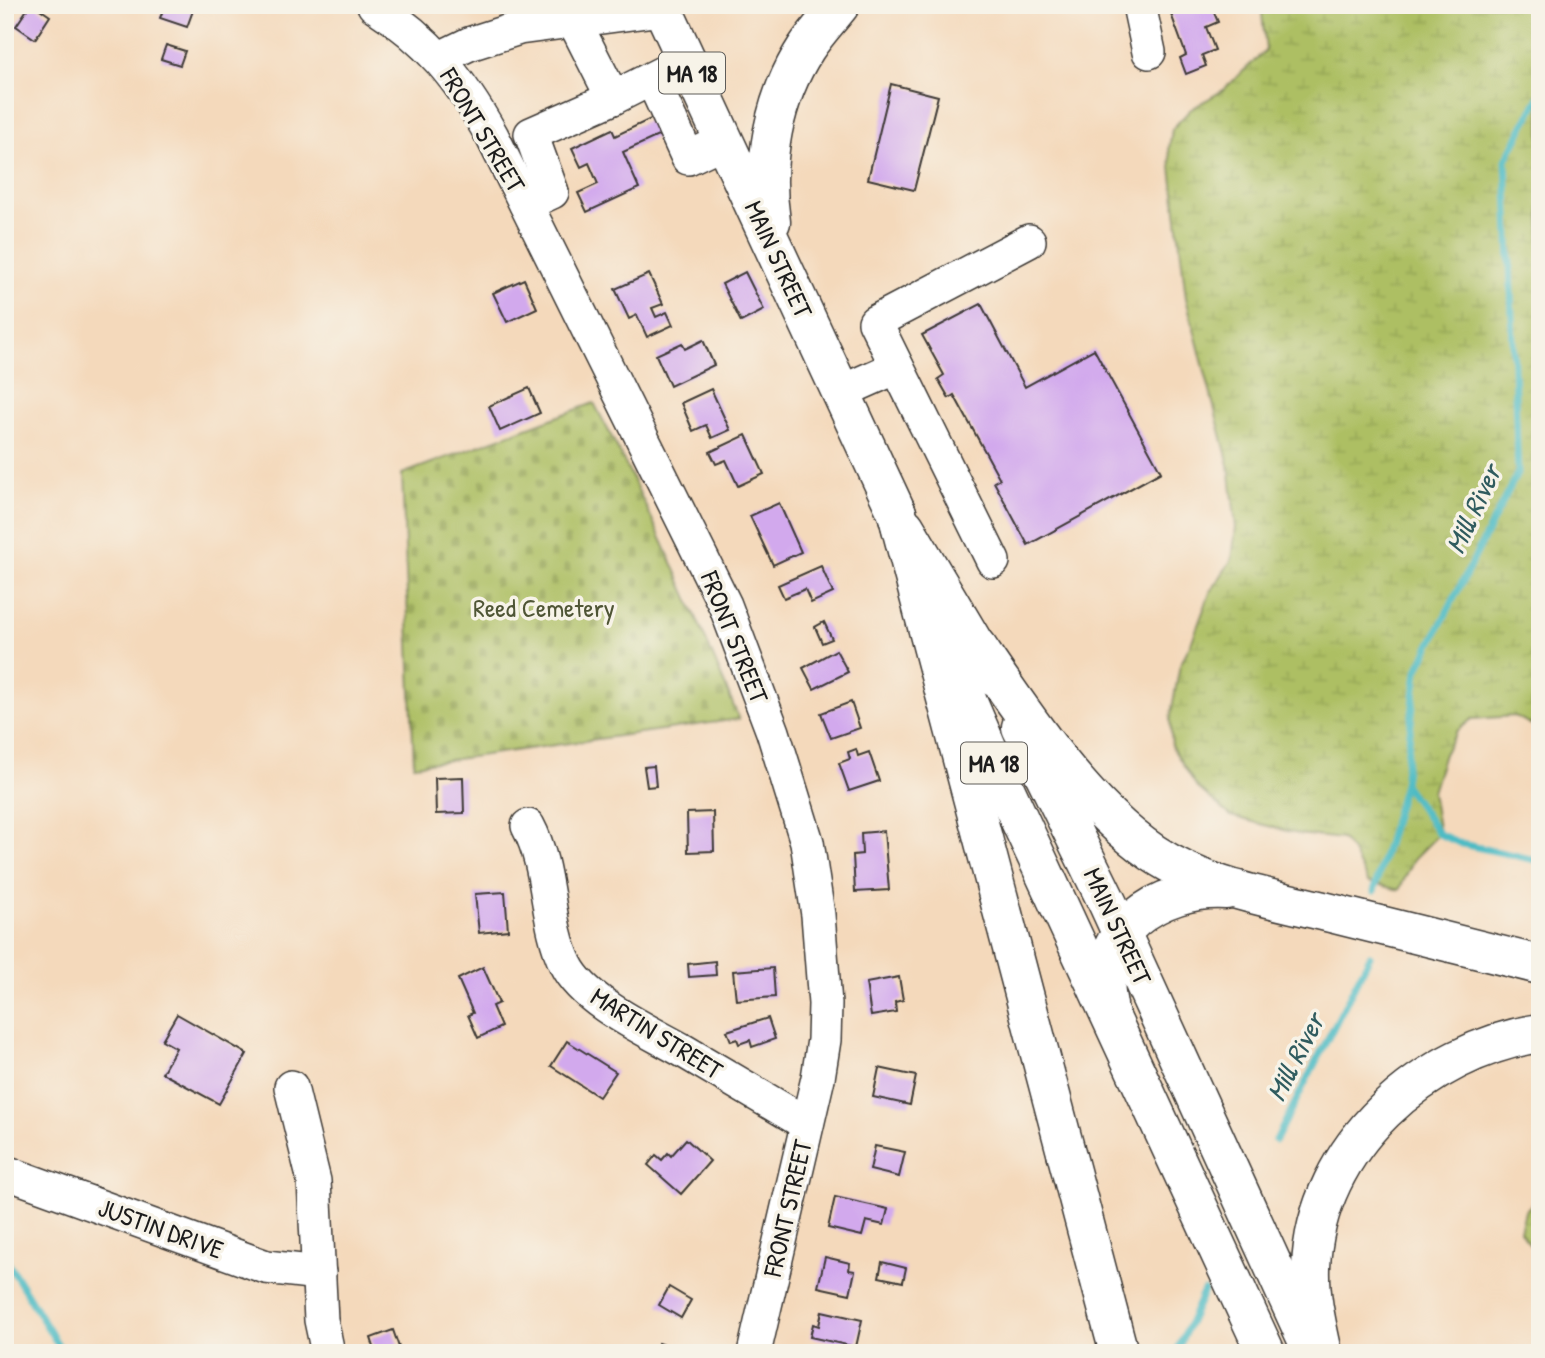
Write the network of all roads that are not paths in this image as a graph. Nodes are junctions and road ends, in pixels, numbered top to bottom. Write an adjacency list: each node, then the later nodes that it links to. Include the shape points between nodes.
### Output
1 (374, 5): 7 (street, FRONT STREET)
2 (840, 5): 14 (main road, via 806,48 775,121 768,154 767,198)
3 (1139, 5): 6 (street)
4 (669, 6): 5 (street); 8 (main road, MAIN STREET / MA 18)
5 (574, 21): 7 (street, via 498,33); 10 (street)
6 (1149, 52)
7 (440, 58): 12 (street, FRONT STREET, via 474,104)
8 (686, 61): 9 (street); 11 (main road, MAIN STREET / MA 18)
9 (652, 79): 10 (street); 11 (street, via 688,158)
10 (613, 98): 12 (street, via 531,134 552,192)
11 (724, 141): 14 (main road, MAIN STREET / MA 18)
12 (526, 204): 27 (street, FRONT STREET, via 725,606 794,796 807,842 825,1003 824,1040)
13 (1029, 241): 15 (street, via 875,322)
14 (775, 248): 16 (main road, MAIN STREET / MA 18)
15 (897, 367): 16 (street); 18 (street)
16 (841, 392): 17 (main road, MAIN STREET / MA 18)
17 (897, 513): 19 (main road, MAIN STREET / MA 18); 24 (main road, MAIN STREET / MA 18, via 969,706); 32 (main road)
18 (993, 561)
19 (978, 648): 21 (main road, via 1063,764 1132,837 1180,869); 22 (main road, MAIN STREET / MA 18)
20 (528, 826): 27 (street, MARTIN STREET, via 539,853 560,951 575,979 617,1012)
21 (1256, 895): 22 (main road, via 1220,890 1188,893 1144,913); 23 (main road)
22 (1121, 932): 24 (main road, via 1105,967); 34 (main road, MAIN STREET / MA 18)
23 (1540, 965)
24 (1108, 1005): 33 (main road, MAIN STREET / MA 18)
25 (1540, 1033): 35 (main road, via 1485,1046 1430,1073 1386,1109 1351,1152 1325,1200 1312,1255 1313,1299)
26 (291, 1087): 29 (street, via 314,1181)
27 (807, 1124): 31 (street, FRONT STREET)
28 (5, 1172): 29 (street, JUSTIN DRIVE, via 266,1266)
29 (319, 1273): 30 (street)
30 (328, 1353)
31 (754, 1353)
32 (1119, 1353)
33 (1266, 1353)
34 (1313, 1353)
35 (1323, 1353)

